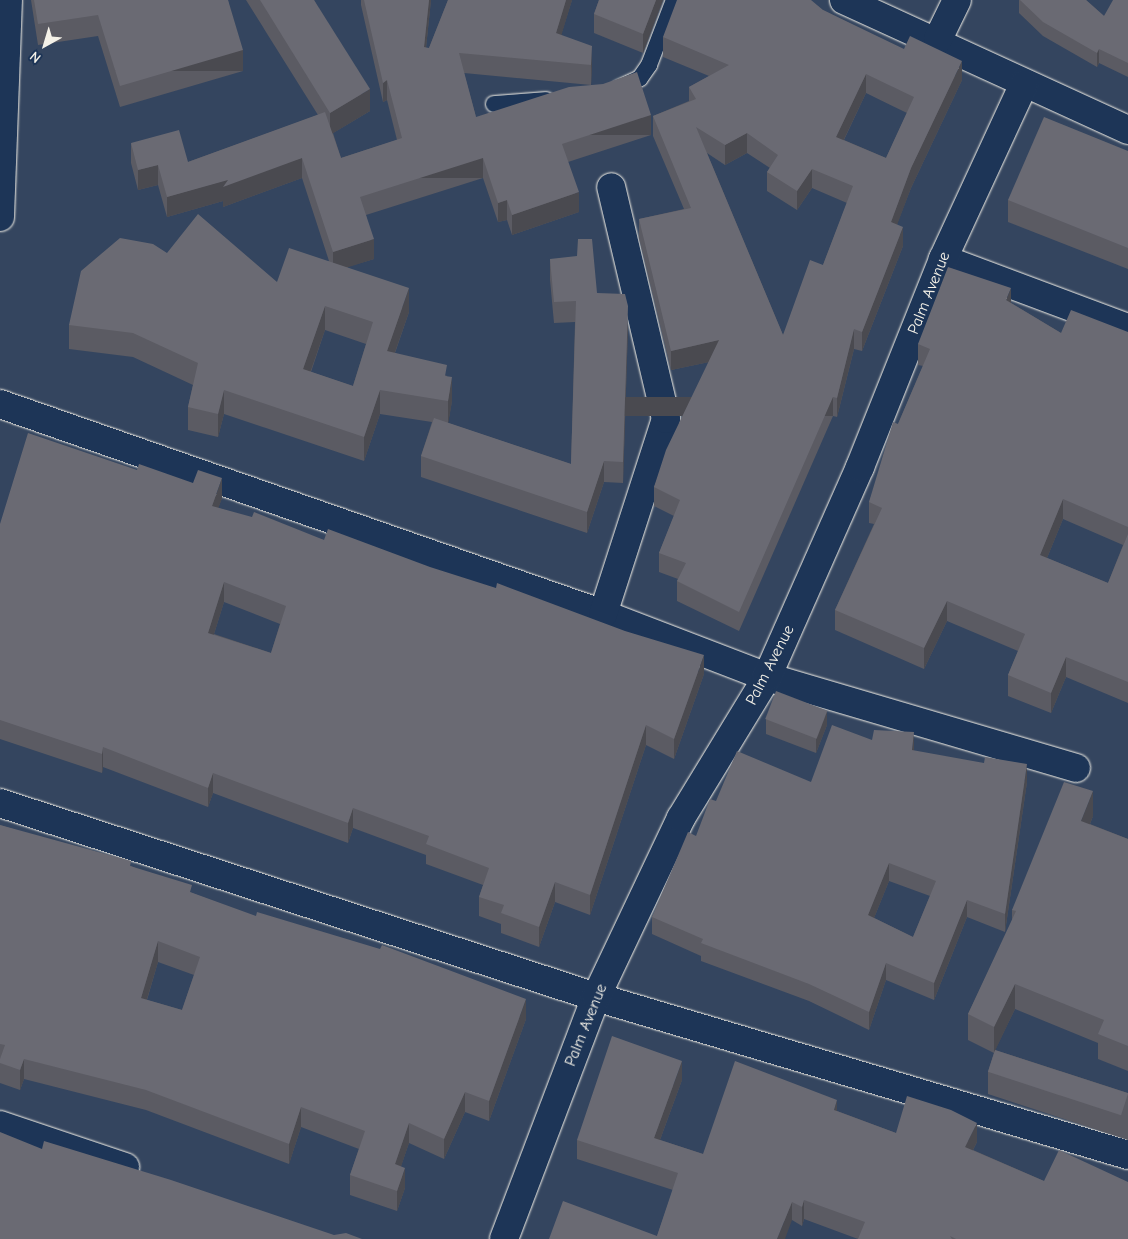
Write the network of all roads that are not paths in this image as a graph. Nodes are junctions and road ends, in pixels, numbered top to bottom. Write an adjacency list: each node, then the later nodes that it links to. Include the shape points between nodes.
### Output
1 (8, 0): 12 (street)
2 (674, 0): 7 (lane, via 640,78)
3 (844, 0): 5 (street)
4 (957, 0): 5 (street)
5 (938, 39): 6 (street)
6 (1024, 84): 10 (street); 13 (street, Palm Avenue)
7 (602, 94)
8 (567, 98): 9 (lane)
9 (494, 104)
10 (1128, 130)
11 (611, 187): 16 (street, via 666,419)
12 (0, 217)
13 (943, 259): 14 (street); 17 (street, Palm Avenue, via 860,467)
14 (1128, 328)
15 (0, 404): 16 (street)
16 (604, 614): 17 (street)
17 (768, 677): 18 (street); 20 (street, Palm Avenue, via 681,818)
18 (1076, 768)
19 (0, 803): 20 (street)
20 (596, 997): 22 (street); 24 (street, Palm Avenue)
21 (0, 1125): 23 (street)
22 (1128, 1155)
23 (151, 1176)
24 (504, 1239)

